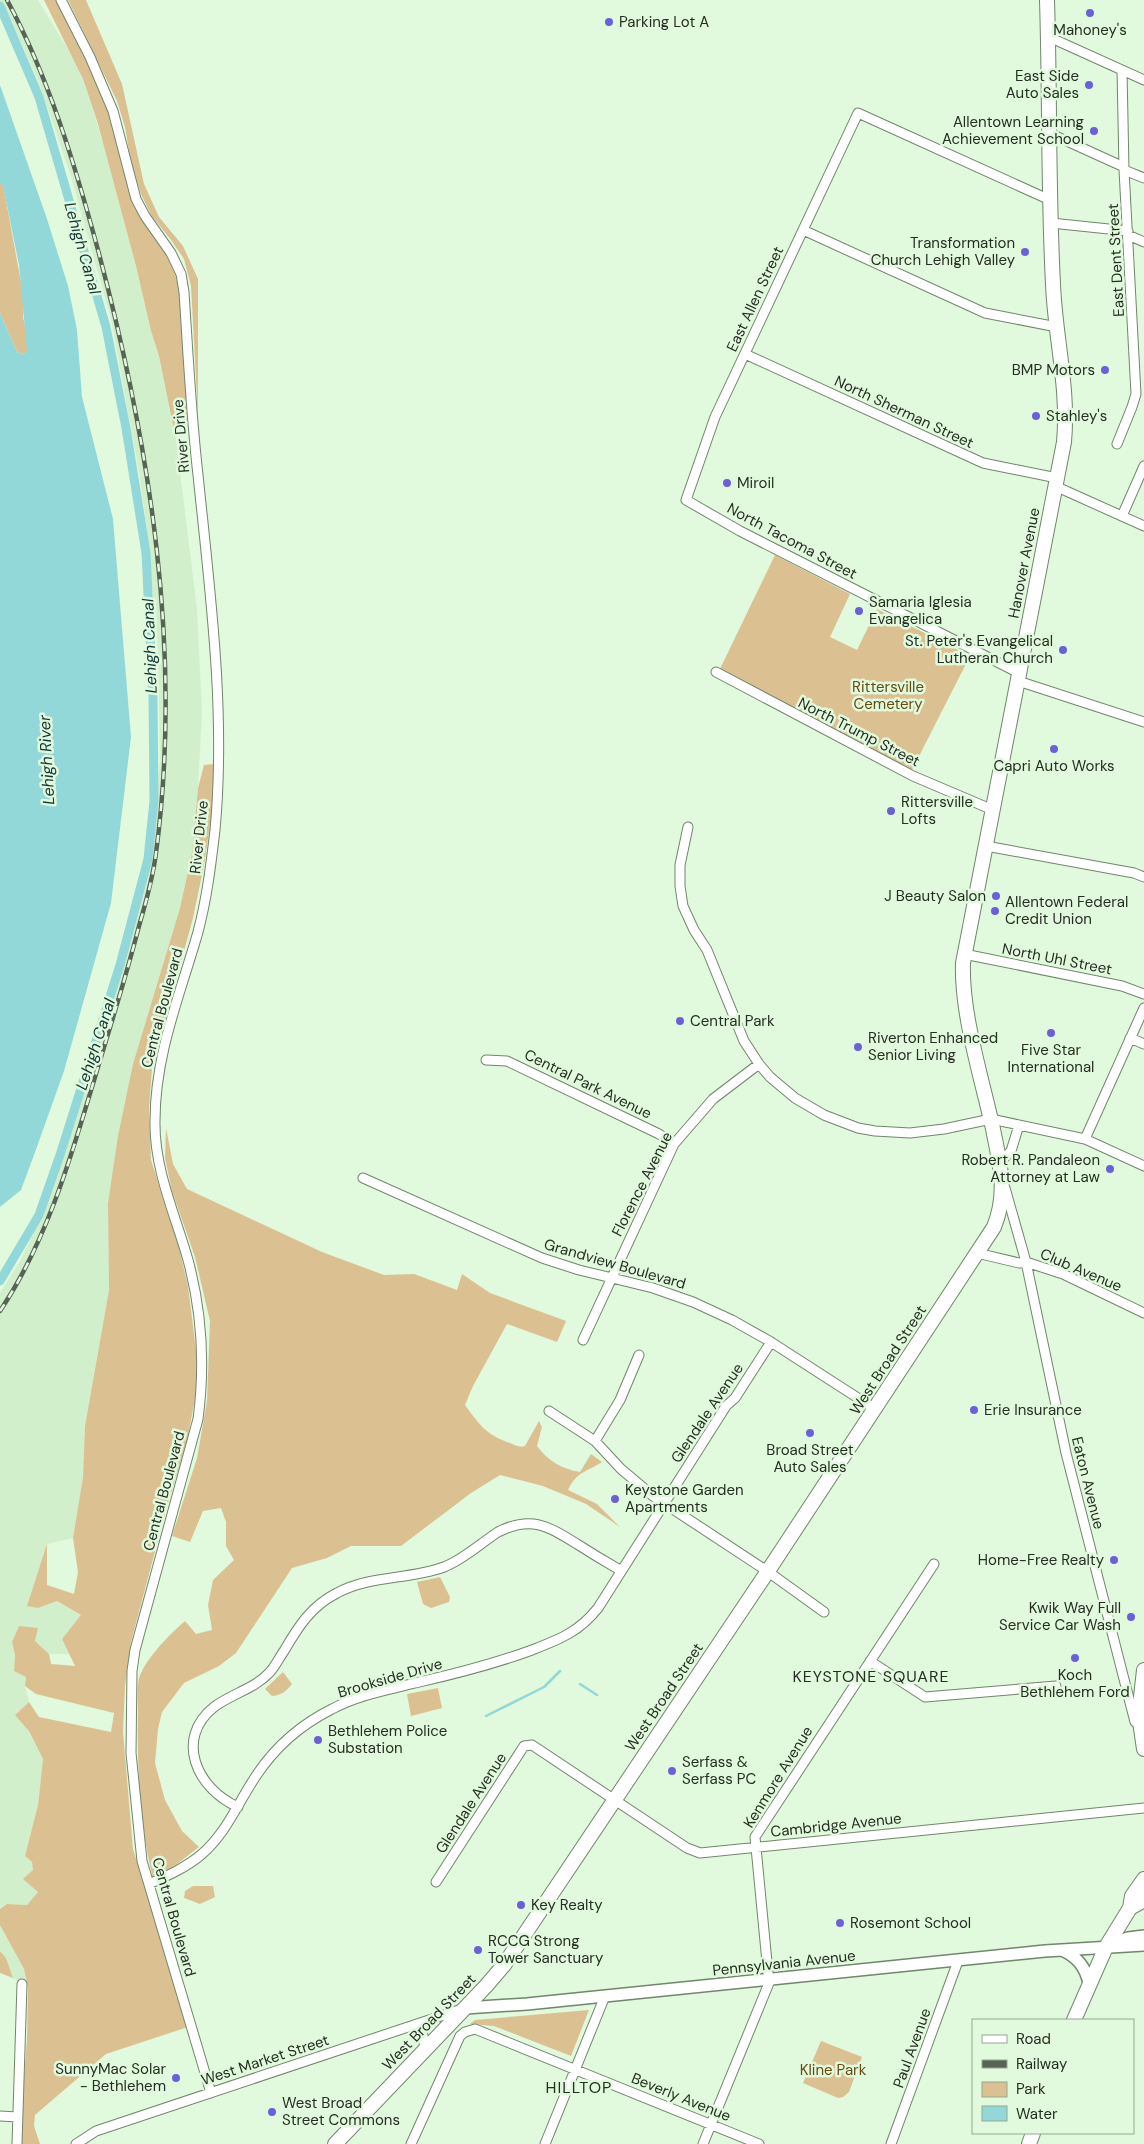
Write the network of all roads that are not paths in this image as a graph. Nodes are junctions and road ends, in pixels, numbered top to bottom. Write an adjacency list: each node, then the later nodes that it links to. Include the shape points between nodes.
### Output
1 (61, 0): 29 (street, River Drive, via 113,111 136,198 172,253 183,283 214,631 218,717 215,828)
2 (1048, 0): 3 (main road, Hanover Avenue)
3 (1049, 37): 4 (street); 6 (main road, Hanover Avenue)
4 (1122, 70): 5 (street); 7 (street, East Dent Street)
5 (1144, 80)
6 (1050, 133): 7 (street); 9 (main road, Hanover Avenue)
7 (1124, 168): 8 (street); 12 (street, East Dent Street)
8 (1144, 178)
9 (1050, 200): 10 (main road, Hanover Avenue); 11 (street, East Allen Street, via 858,113)
10 (1051, 223): 12 (street); 14 (main road, Hanover Avenue)
11 (803, 230): 14 (street, via 986,313); 15 (street, East Allen Street)
12 (1128, 233): 13 (street); 16 (street, East Dent Street, via 1136,394)
13 (1144, 242)
14 (1057, 327): 18 (main road, Hanover Avenue, via 1066,397 1064,442)
15 (745, 354): 18 (street, North Sherman Street, via 983,463); 19 (street, East Allen Street, via 715,417)
16 (1117, 444)
17 (1144, 466): 20 (street)
18 (1056, 482): 20 (street, North Sherman Street); 23 (main road, Hanover Avenue)
19 (686, 500): 23 (street, North Tacoma Street)
20 (1122, 516): 21 (street, North Sherman Street)
21 (1144, 526)
22 (716, 672): 25 (street, North Trump Street, via 913,776)
23 (1018, 677): 24 (street, North Tacoma Street); 25 (main road, Hanover Avenue)
24 (1144, 722)
25 (993, 810): 27 (main road, Hanover Avenue)
26 (688, 827): 36 (street, via 680,865 684,906 707,950 740,1034)
27 (986, 846): 28 (street); 30 (main road, Hanover Avenue)
28 (1144, 877)
29 (207, 896): 74 (street, Central Boulevard, via 163,1046 155,1114 158,1163 194,1285 202,1389 198,1419 140,1628 132,1671 131,1753 142,1861)
30 (964, 954): 31 (street, North Uhl Street, via 1122,986); 37 (main road, Hanover Avenue, via 964,989)
31 (1144, 994)
32 (1144, 1008): 33 (street)
33 (1130, 1038): 34 (street); 39 (street)
34 (1144, 1044)
35 (486, 1060): 40 (street, Central Park Avenue, via 507,1061)
36 (759, 1064): 37 (street, via 782,1088 809,1108 858,1128 910,1133); 40 (street, Florence Avenue, via 713,1099)
37 (991, 1119): 38 (street); 41 (main road, Hanover Avenue)
38 (1019, 1125): 39 (street); 41 (street, via 1011,1151)
39 (1085, 1139): 42 (street)
40 (674, 1144): 48 (street, Florence Avenue)
41 (999, 1163): 44 (main road, Hanover Avenue)
42 (1144, 1166)
43 (363, 1178): 48 (street, Grandview Boulevard, via 542,1258)
44 (1003, 1181): 45 (main road, Hanover Avenue, via 1000,1213); 47 (street, Eaton Avenue)
45 (985, 1241): 46 (main road, West Broad Street)
46 (977, 1253): 47 (street, Club Avenue); 53 (main road, West Broad Street)
47 (1026, 1262): 49 (street, Club Avenue, via 1063,1274); 65 (street, Eaton Avenue, via 1066,1453)
48 (612, 1278): 50 (street, Florence Avenue); 51 (street, Grandview Boulevard, via 694,1302)
49 (1144, 1312)
50 (583, 1340)
51 (771, 1342): 53 (street, Grandview Boulevard); 56 (street, Glendale Avenue)
52 (639, 1355): 55 (street, via 620,1400)
53 (875, 1409): 59 (main road, West Broad Street)
54 (549, 1411): 55 (street)
55 (595, 1441): 56 (street, via 636,1483)
56 (663, 1503): 58 (street, Glendale Avenue); 59 (street)
57 (934, 1564): 62 (street, Kenmore Avenue)
58 (620, 1570): 61 (street, Glendale Avenue, via 598,1608); 69 (street, via 548,1526 527,1523 507,1527 445,1567 366,1582 329,1597 300,1623 270,1672 213,1708 197,1730 193,1749 196,1767 216,1793)
59 (767, 1571): 60 (street); 68 (main road, West Broad Street)
60 (824, 1612)
61 (583, 1625): 69 (street, Brookside Drive, via 569,1635 502,1661 364,1696 333,1708 303,1726 277,1750)
62 (870, 1661): 64 (street, via 924,1697); 71 (street, Kenmore Avenue, via 755,1837)
63 (1144, 1670): 65 (main road)
64 (1056, 1686)
65 (1140, 1732): 67 (main road)
66 (532, 1745): 68 (street, Cambridge Avenue); 73 (street, Glendale Avenue, via 524,1746)
67 (1144, 1750)
68 (615, 1799): 71 (street, Cambridge Avenue, via 692,1850 706,1853); 86 (main road, West Broad Street, via 504,1965)
69 (238, 1806): 74 (street, Brookside Drive, via 223,1831 201,1854)
70 (1144, 1808): 71 (street, Cambridge Avenue)
71 (756, 1847): 82 (street, Kenmore Avenue)
72 (1144, 1879): 76 (main road, via 1132,1896)
73 (436, 1882)
74 (149, 1884): 91 (street, Central Boulevard)
75 (1144, 1897): 76 (main road)
76 (1130, 1908): 79 (main road)
77 (1144, 1936): 79 (street, Pennsylvania Avenue, via 1128,1938)
78 (1144, 1945): 79 (street, Pennsylvania Avenue)
79 (1106, 1947): 80 (street, Pennsylvania Avenue); 83 (main road)
80 (1062, 1950): 81 (street, Pennsylvania Avenue); 83 (street, via 1079,1960)
81 (958, 1960): 82 (street, Pennsylvania Avenue); 102 (street, Paul Avenue)
82 (769, 1979): 85 (street, Pennsylvania Avenue); 94 (street, Kenmore Avenue)
83 (1090, 1983): 87 (main road)
84 (22, 1984): 93 (street)
85 (605, 1996): 86 (street, Pennsylvania Avenue); 90 (street)
86 (465, 2008): 88 (street, West Market Street); 89 (main road, West Broad Street)
87 (1074, 2019)
88 (411, 2026): 89 (street, via 423,2036); 91 (street, West Market Street)
89 (425, 2050): 97 (main road, West Broad Street)
90 (576, 2069): 94 (street, Beverly Avenue); 98 (street, Beverly Avenue, via 482,2030 469,2030 460,2036); 99 (street)
91 (211, 2093): 96 (street, West Market Street, via 96,2132)
92 (0, 2116): 93 (street)
93 (17, 2117): 95 (street)
94 (710, 2126): 100 (street, Kenmore Avenue); 101 (street, Beverly Avenue)
95 (16, 2144)
96 (76, 2144)
97 (335, 2144)
98 (411, 2144)
99 (545, 2144)
100 (703, 2144)
101 (759, 2144)
102 (891, 2144)

